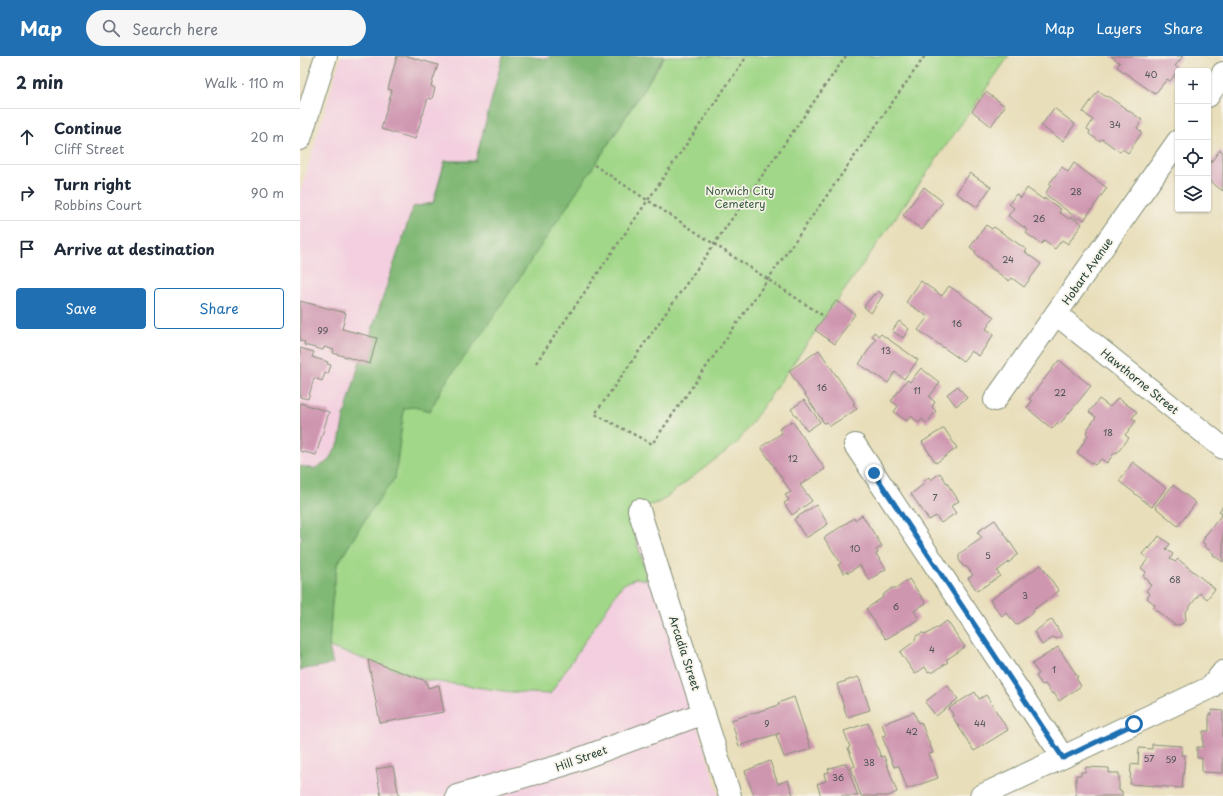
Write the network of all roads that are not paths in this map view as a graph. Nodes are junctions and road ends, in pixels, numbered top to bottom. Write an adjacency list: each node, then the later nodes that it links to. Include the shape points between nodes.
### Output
1 (326, 56): 4 (street)
2 (1223, 73): 3 (street)
3 (1211, 91)
4 (300, 137)
5 (1175, 145): 6 (street, Hobart Avenue)
6 (1056, 314): 7 (street, Hobart Avenue); 9 (street, Hawthorne Street)
7 (995, 400)
8 (855, 445): 13 (street)
9 (1223, 448)
10 (639, 510): 12 (street, Arcadia Street)
11 (1219, 681): 13 (street)
12 (704, 713): 14 (street, Hill Street, via 563,765); 15 (street, Arcadia Street)
13 (1063, 758): 16 (street)
14 (457, 796)
15 (730, 796)
16 (981, 796)

